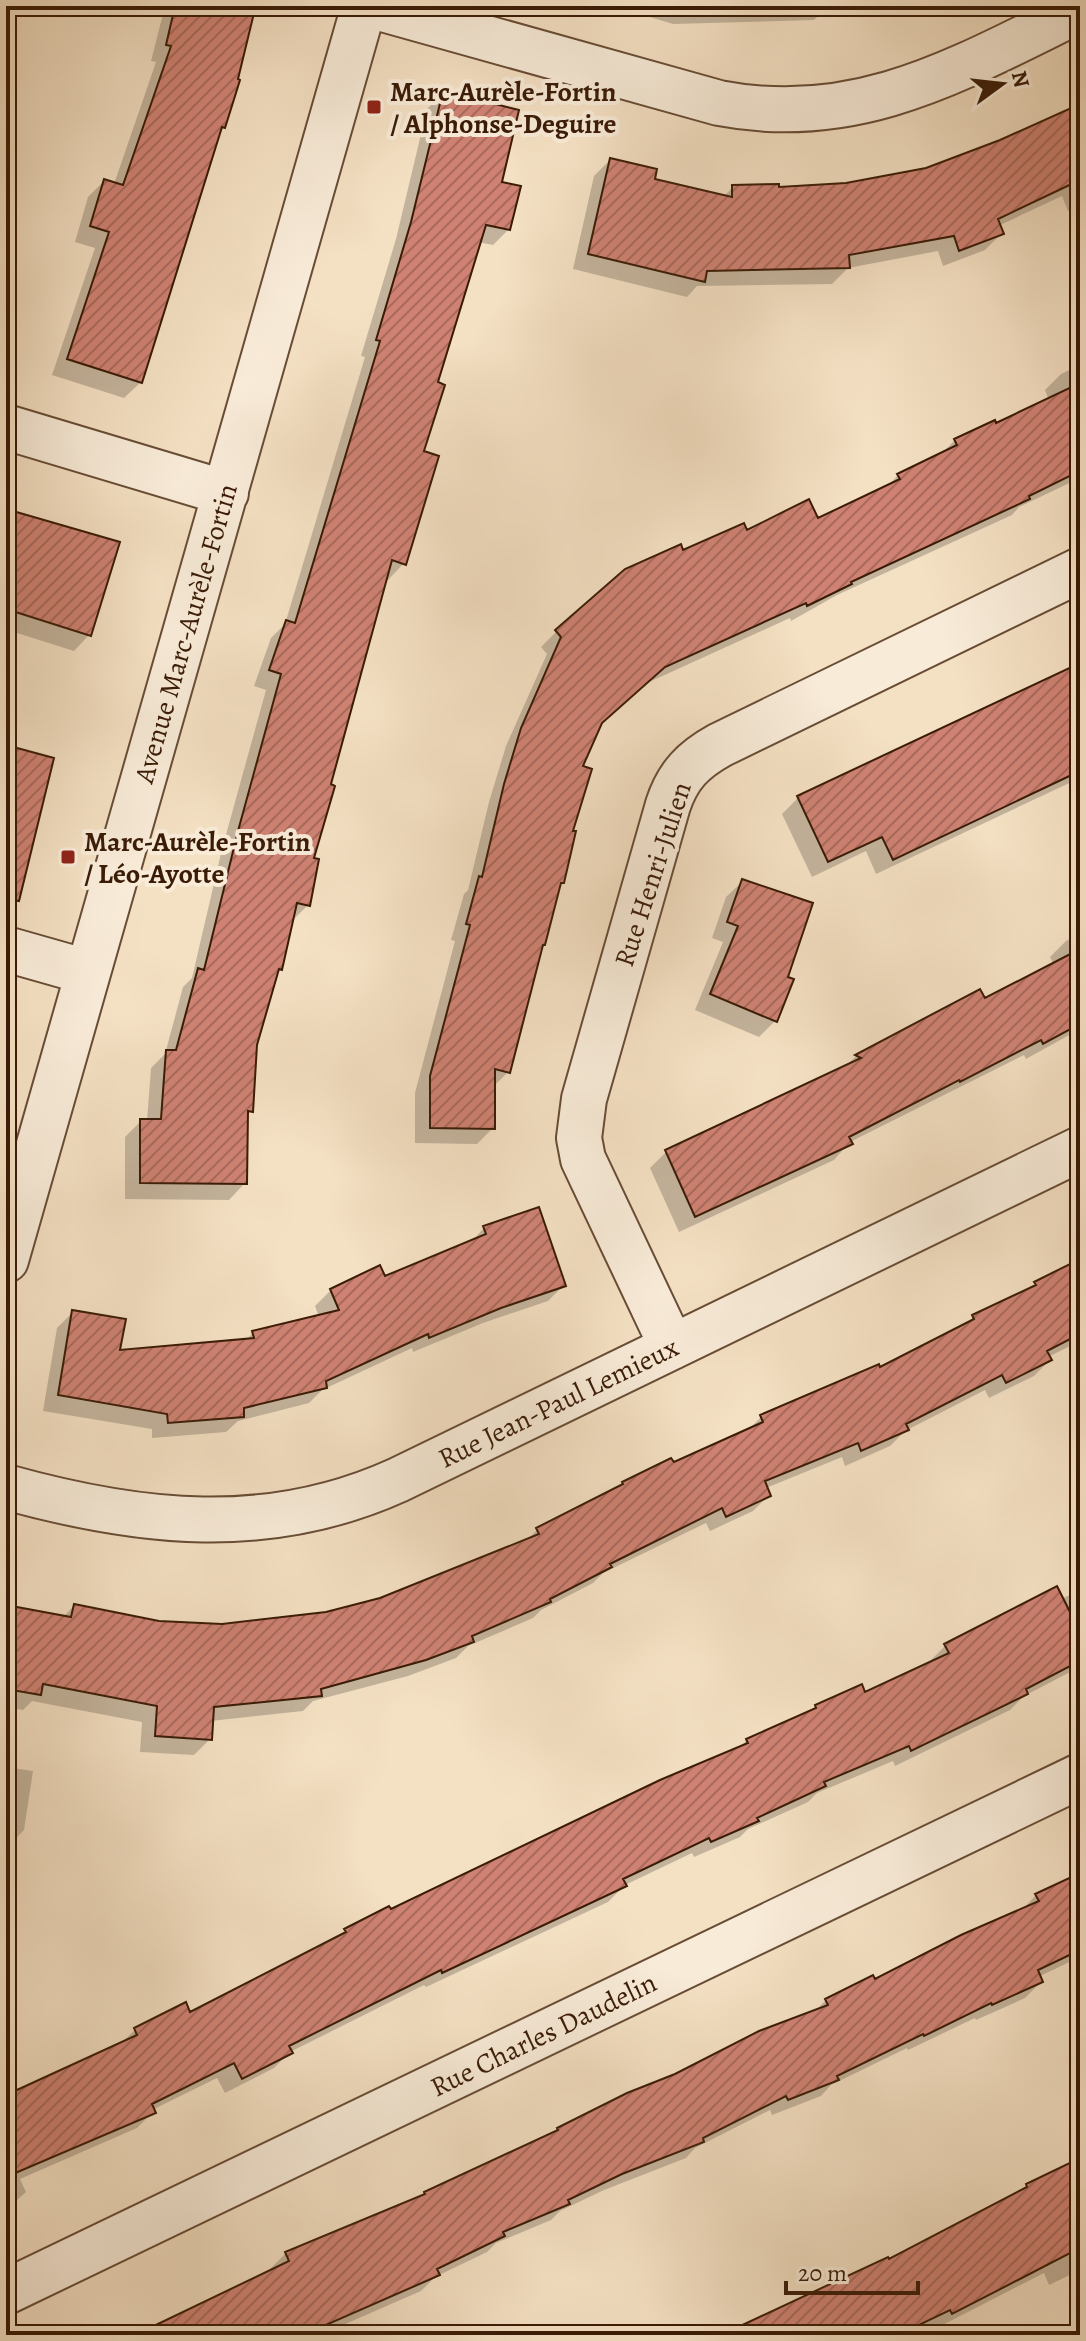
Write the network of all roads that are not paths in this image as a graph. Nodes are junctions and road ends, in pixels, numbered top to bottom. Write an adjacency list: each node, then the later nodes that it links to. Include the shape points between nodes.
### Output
1 (364, 6): 5 (street, Avenue Marc-Aurèle-Fortin)
2 (372, 6): 3 (street, via 719,103 783,110 845,104 922,85)
3 (1080, 10)
4 (6, 427): 5 (street)
5 (226, 493): 8 (street, Avenue Marc-Aurèle-Fortin)
6 (1080, 570): 11 (street, Rue Henri-Julien, via 720,745 679,779 584,1099 579,1138 588,1173)
7 (6, 949): 8 (street)
8 (87, 972): 10 (street, Avenue Marc-Aurèle-Fortin)
9 (1080, 1149): 11 (street, Rue Jean-Paul Lemieux)
10 (6, 1260)
11 (672, 1347): 12 (street, Rue Jean-Paul Lemieux, via 375,1490 299,1513 173,1520 76,1505)
12 (6, 1487)
13 (1080, 1776): 14 (street, Rue Charles Daudelin)
14 (6, 2292)

